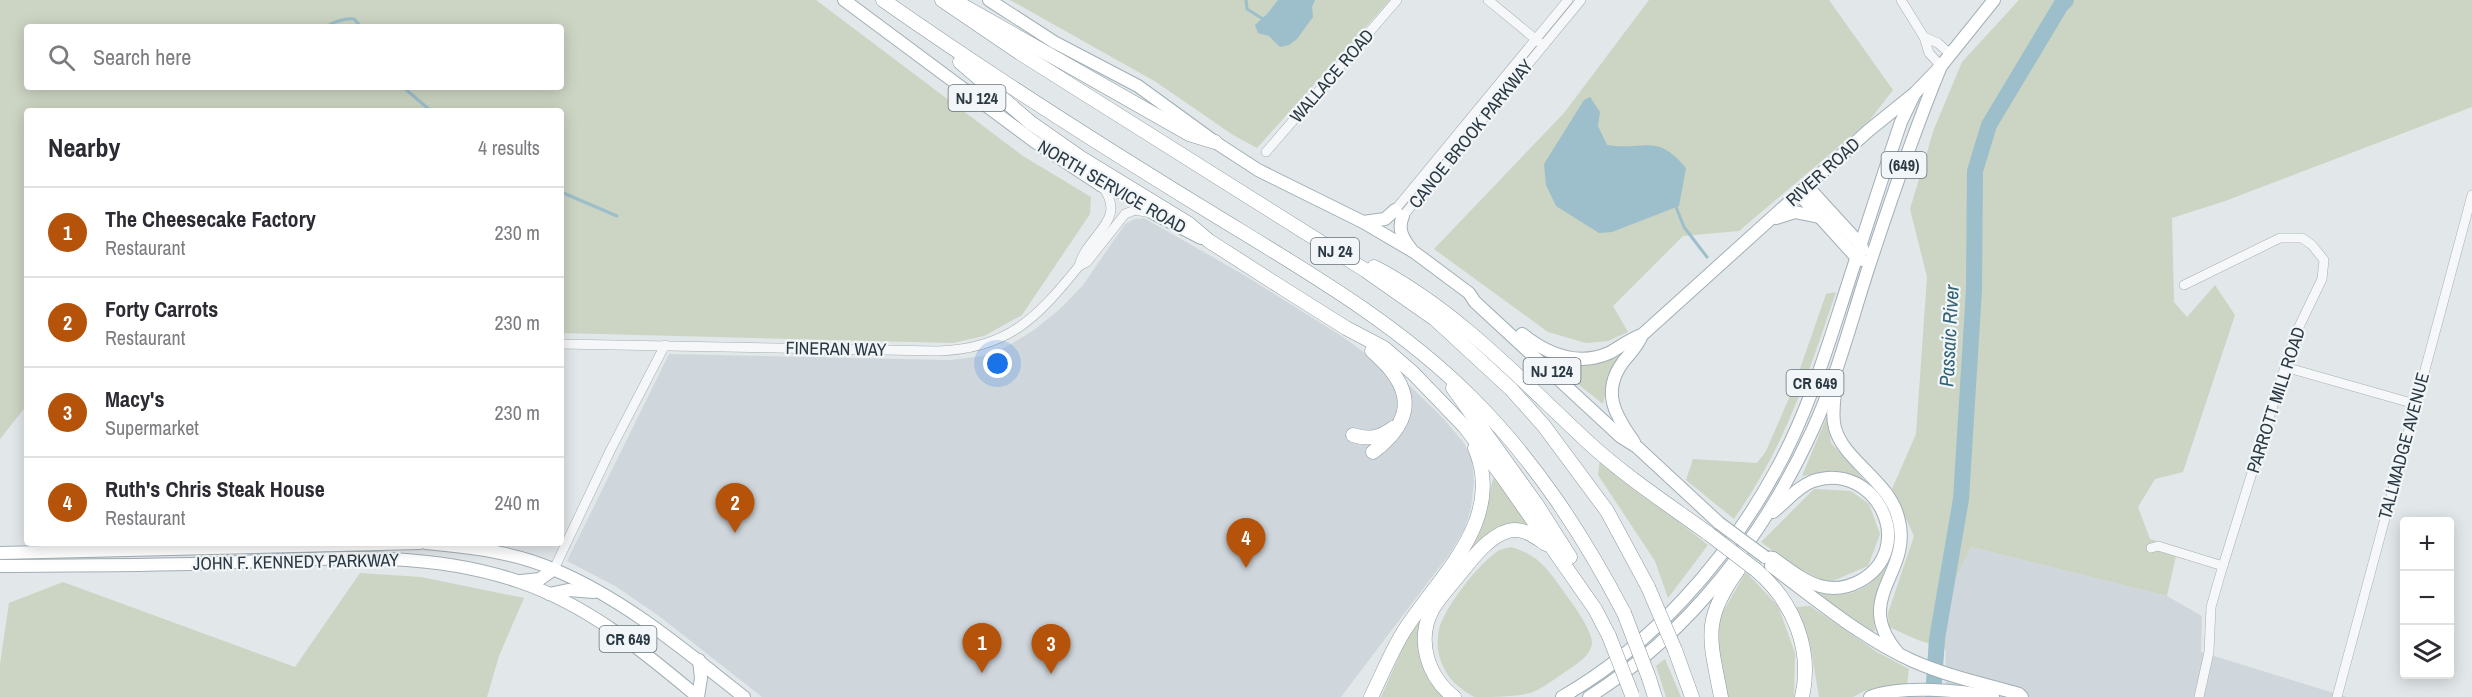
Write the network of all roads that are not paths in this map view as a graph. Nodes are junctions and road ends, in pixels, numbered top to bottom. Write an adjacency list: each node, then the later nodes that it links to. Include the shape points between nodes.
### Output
1 (844, 0): 20 (main road, NORTH SERVICE ROAD / NJ 124, via 1035,142)
2 (883, 0): 12 (highway, NJ 24)
3 (942, 0): 26 (highway, NJ 24)
4 (953, 0): 18 (highway, via 1190,134)
5 (989, 0): 18 (main road, NJ 124, via 1054,42 1137,86)
6 (1397, 0): 19 (street, WALLACE ROAD)
7 (1488, 0): 14 (street)
8 (1568, 0): 14 (street, CANOE BROOK PARKWAY)
9 (1581, 0): 14 (street, CANOE BROOK PARKWAY)
10 (1901, 0): 13 (street)
11 (1995, 0): 15 (main road, RIVER ROAD)
12 (928, 32): 29 (highway, via 1030,123 1189,224); 43 (highway, NJ 24, via 1035,104 1358,306)
13 (1924, 37): 15 (street); 16 (street, via 1929,53)
14 (1540, 42): 24 (street, CANOE BROOK PARKWAY)
15 (1950, 54): 16 (main road, RIVER ROAD)
16 (1941, 66): 17 (main road, RIVER ROAD / (649)); 33 (main road, (649))
17 (1915, 93): 21 (main road, RIVER ROAD / (649)); 30 (main road, (649), via 1901,122)
18 (1215, 142): 27 (main road, NJ 124, via 1258,170)
19 (1266, 152)
20 (1102, 186): 23 (main road, NORTH SERVICE ROAD / NJ 124, via 1109,186); 34 (street, FINERAN WAY, via 1110,195 1113,209)
21 (1803, 190): 25 (main road); 28 (main road, RIVER ROAD / (649)); 30 (main road)
22 (2472, 195): 44 (street, TALLMADGE AVENUE)
23 (1153, 213): 29 (main road, NORTH SERVICE ROAD / NJ 124); 34 (street, FINERAN WAY, via 1135,210 1125,214 1087,262)
24 (1399, 213): 27 (main road); 31 (main road, via 1403,239)
25 (1819, 217): 28 (main road, via 1787,214); 32 (main road)
26 (1282, 218): 76 (highway, NJ 24, bridge, via 1412,303 1474,353 1544,426 1607,511 1648,587); 78 (highway, bridge, via 1397,279 1438,307 1493,351 1590,444 1756,570 1781,596 1799,631 1805,666)
27 (1363, 222): 31 (main road, NJ 124)
28 (1760, 229): 38 (main road, RIVER ROAD)
29 (1209, 241): 37 (highway, NJ 124)
30 (1861, 245): 32 (main road, (649)); 33 (main road)
31 (1414, 252): 36 (main road, NJ 124)
32 (1856, 257): 33 (main road); 73 (main road, CR 649, via 1802,417 1753,510 1706,574 1656,628)
33 (1869, 265): 41 (main road, CR 649)
34 (1079, 266): 40 (street, FINERAN WAY, via 1037,314 998,339 971,349)
35 (2184, 285): 42 (street, PARROTT MILL ROAD, via 2280,238 2302,238 2312,245 2324,260 2324,271 2295,335)
36 (1469, 292): 38 (main road, RIVER ROAD, via 1530,341 1560,356 1598,357); 48 (main road, NJ 124, via 1475,302 1621,437)
37 (1346, 328): 45 (highway, via 1397,374 1404,394); 46 (highway, NJ 124, via 1384,348)
38 (1642, 335): 48 (main road, RIVER ROAD, via 1615,375 1612,388 1616,414)
39 (564, 344): 40 (street, FINERAN WAY)
40 (665, 345): 60 (street)
41 (1837, 368): 50 (main road, CR 649, via 1814,427); 65 (main road, via 1835,431 1891,500 1899,520 1898,550 1879,614 1883,631)
42 (2285, 368): 44 (street); 59 (street, PARROTT MILL ROAD)
43 (1441, 369): 64 (highway, via 1553,530 1590,592); 75 (highway, NJ 24, bridge, via 1532,464 1574,524 1624,613)
44 (2415, 405): 83 (street, TALLMADGE AVENUE)
45 (1403, 414): 47 (highway, via 1382,435); 49 (highway, via 1390,439)
46 (1466, 427): 54 (highway, NJ 124); 71 (highway, via 1484,480 1478,515 1460,555 1404,631)
47 (1353, 435)
48 (1637, 447): 56 (main road, NJ 124, bridge, via 1719,523)
49 (1373, 452)
50 (1765, 518): 56 (main road, via 1807,484 1828,478 1843,479 1859,485 1877,501 1888,534 1884,555 1875,569 1847,587 1820,586); 57 (main road, CR 649)
51 (294, 546): 55 (main road, JOHN F. KENNEDY PARKWAY)
52 (454, 546): 60 (main road, CR 649, via 514,556)
53 (2151, 548): 59 (street, via 2158,546)
54 (1556, 552): 64 (highway, NJ 124); 72 (highway, via 1530,533 1505,532 1471,560 1437,602 1428,623 1426,653 1434,675)
55 (0, 553)
56 (1765, 557): 65 (main road, NJ 124, via 1770,565 1834,613)
57 (1736, 558): 74 (main road, CR 649, via 1679,626); 77 (highway, via 1738,570 1719,598 1711,627)
58 (0, 566): 61 (main road, JOHN F. KENNEDY PARKWAY / CR 649, via 416,560 465,567)
59 (2223, 566): 82 (street, PARROTT MILL ROAD, via 2211,607 2210,652)
60 (554, 569): 61 (main road, via 540,579); 62 (main road, CR 649)
61 (520, 582): 63 (main road, JOHN F. KENNEDY PARKWAY / CR 649)
62 (604, 593): 63 (main road, via 568,590); 66 (main road, CR 649)
63 (549, 594): 69 (main road, JOHN F. KENNEDY PARKWAY / CR 649, via 624,636)
64 (1595, 609): 68 (highway, NJ 124, bridge)
65 (1898, 653): 81 (main road, NJ 124)
66 (699, 660): 67 (main road, CR 649); 69 (main road)
67 (729, 691): 70 (main road, CR 649)
68 (1632, 696)
69 (698, 697)
70 (744, 697)
71 (1371, 697)
72 (1454, 697)
73 (1562, 697)
74 (1589, 697)
75 (1655, 697)
76 (1692, 697)
77 (1721, 697)
78 (1802, 697)
79 (1870, 697): 80 (main road, via 1910,691)
80 (1993, 697)
81 (2022, 697)
82 (2199, 697)
83 (2337, 697)

